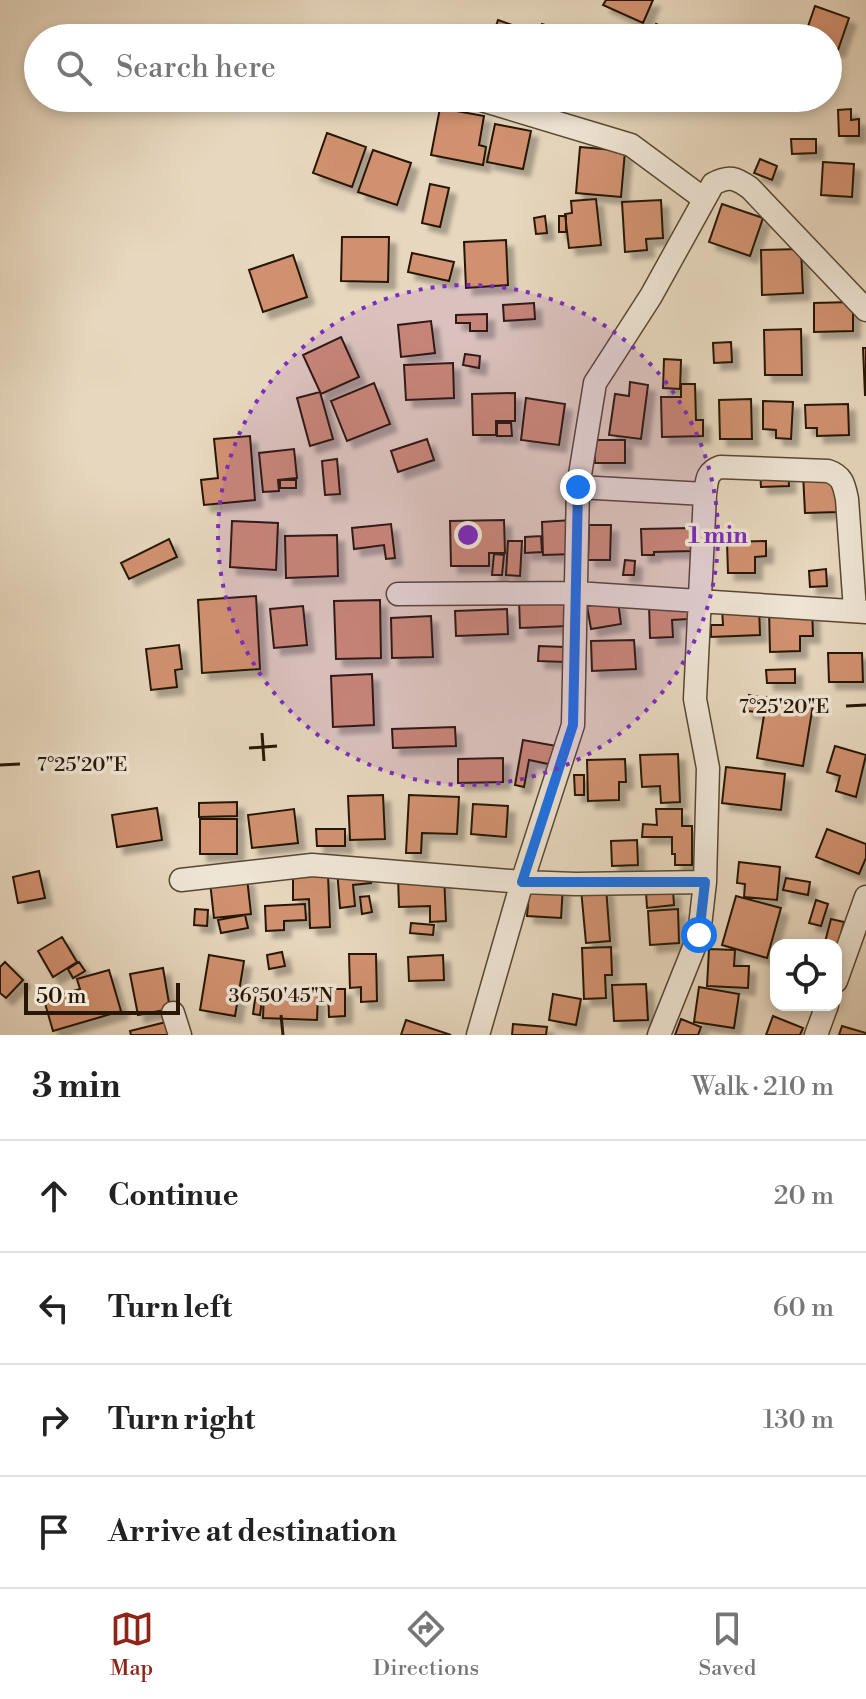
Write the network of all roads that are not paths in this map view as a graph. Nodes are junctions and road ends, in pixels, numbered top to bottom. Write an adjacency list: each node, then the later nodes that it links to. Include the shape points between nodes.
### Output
1 (521, 112): 2 (street, via 631,145)
2 (704, 199): 3 (street, via 724,177 737,178); 4 (street, via 595,383)
3 (866, 310)
4 (578, 487): 5 (street); 6 (street)
5 (705, 494): 8 (street); 9 (street, via 707,476 720,467 837,474 847,499)
6 (576, 593): 7 (street); 8 (street); 11 (street, via 573,725)
7 (398, 594)
8 (701, 600): 9 (street); 12 (street, via 695,699 708,768)
9 (860, 611)
10 (181, 880): 11 (street, via 312,865)
11 (522, 882): 12 (street); 16 (street)
12 (705, 882): 17 (street, via 699,935)
13 (866, 897): 14 (street)
14 (842, 964)
15 (825, 1011): 18 (street)
16 (478, 1035)
17 (659, 1035)
18 (816, 1035)

